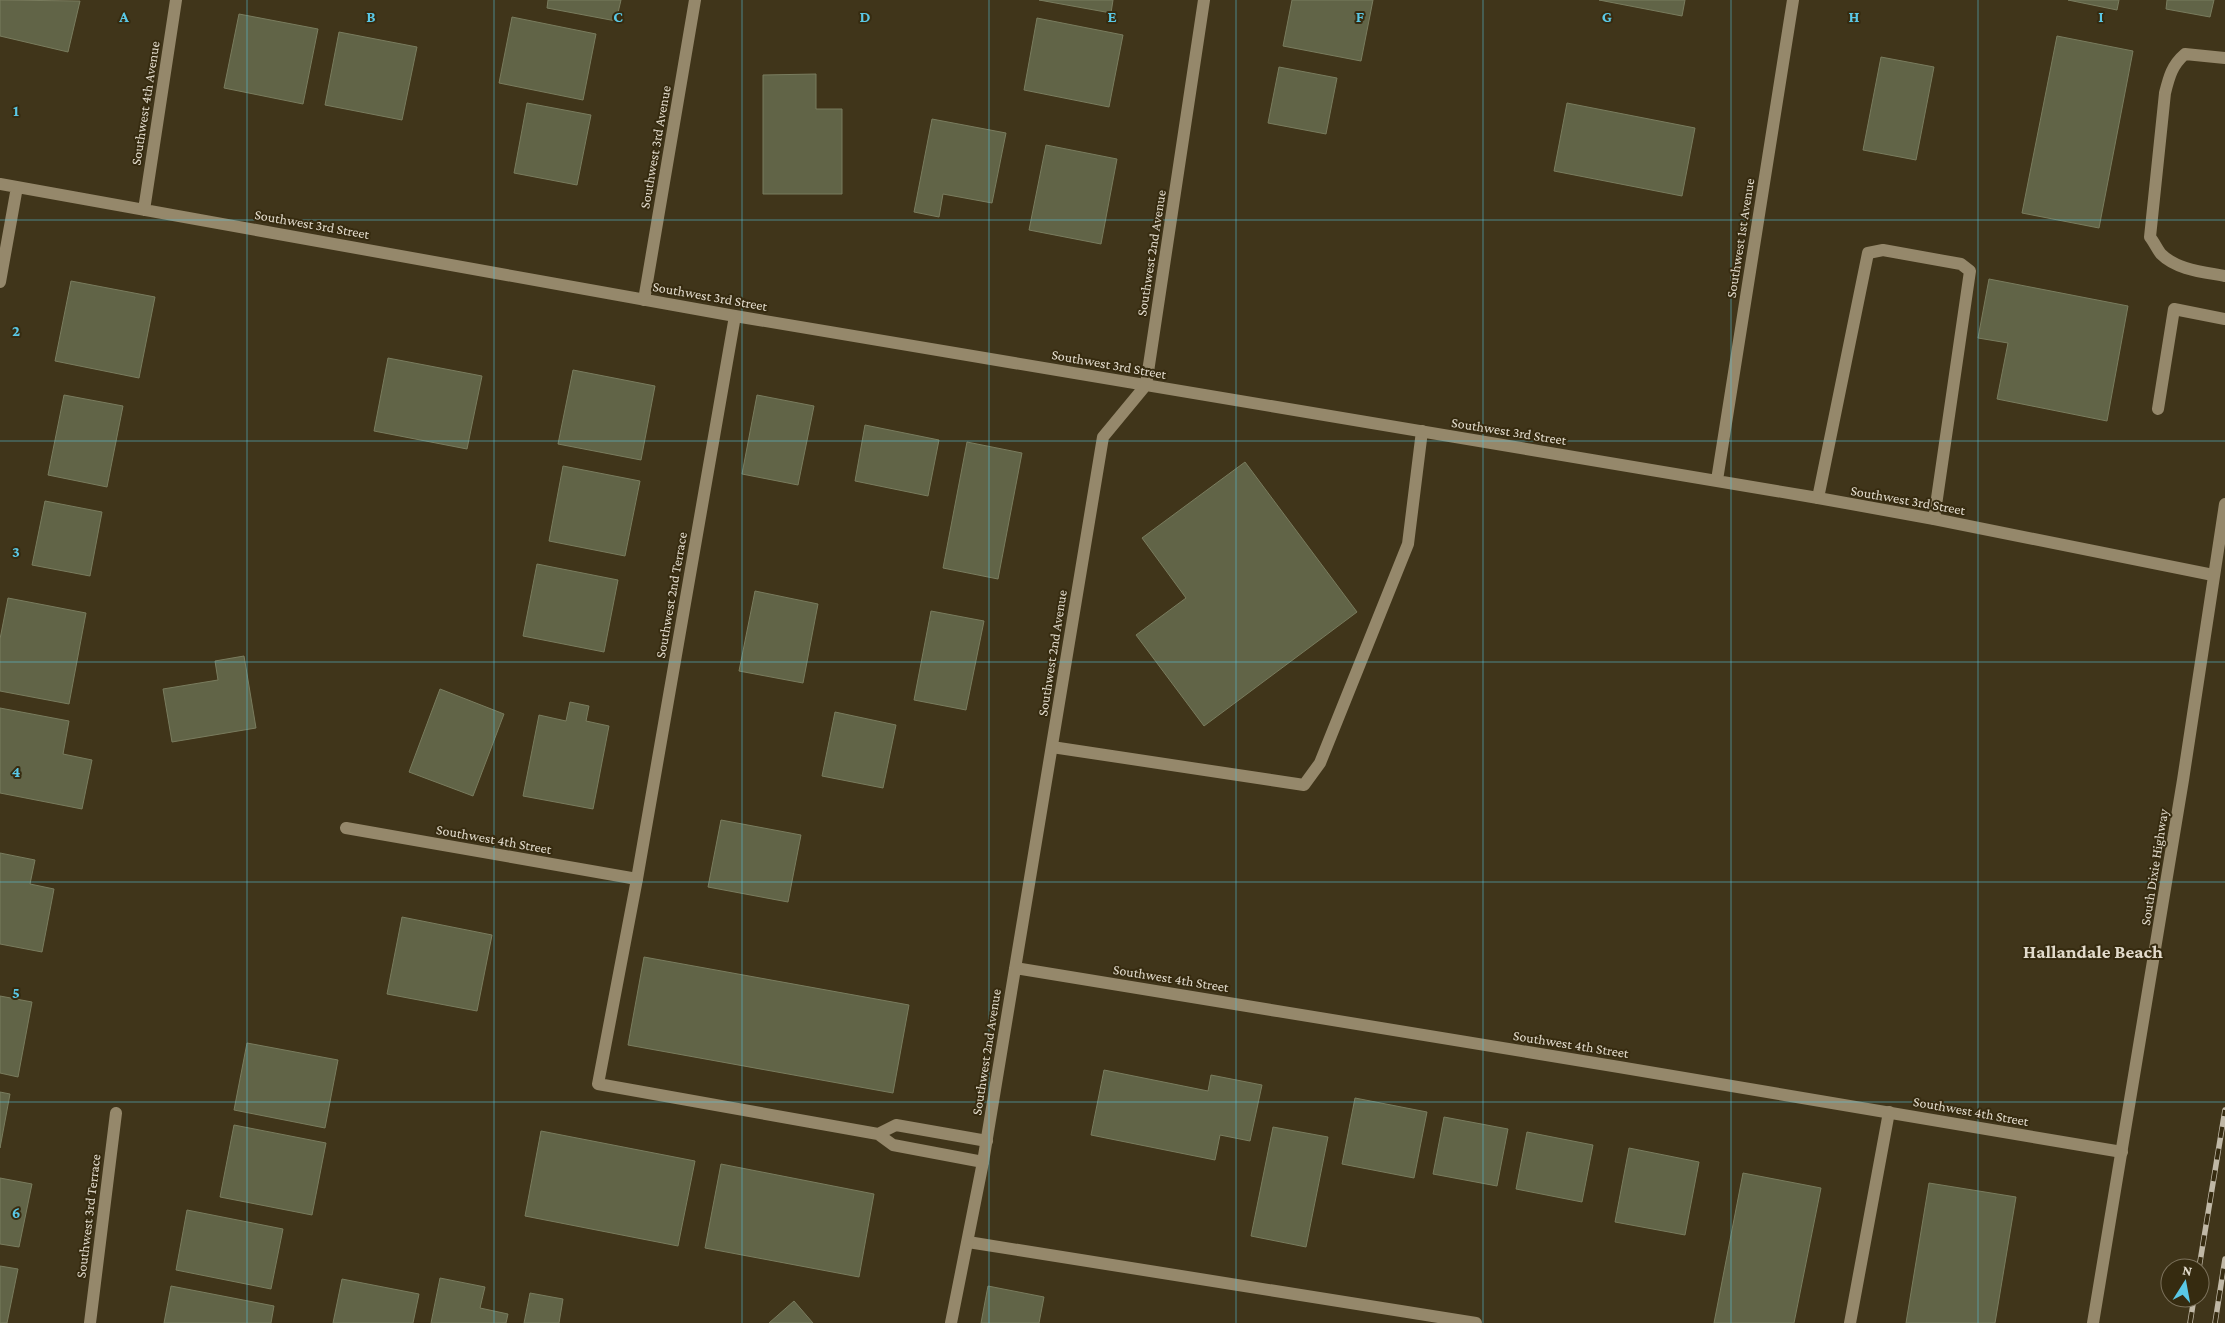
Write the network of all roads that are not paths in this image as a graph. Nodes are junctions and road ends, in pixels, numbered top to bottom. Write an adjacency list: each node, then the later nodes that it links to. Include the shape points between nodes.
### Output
1 (176, 0): 8 (street, Southwest 4th Avenue)
2 (695, 0): 11 (street, Southwest 3rd Avenue)
3 (1204, 0): 14 (street, Southwest 2nd Avenue)
4 (1793, 0): 17 (street, Southwest 1st Avenue)
5 (2225, 58): 9 (street, via 2185,54 2175,62 2169,76 2150,236 2161,254 2174,263)
6 (0, 184): 7 (street, Southwest 3rd Street)
7 (17, 187): 8 (street, Southwest 3rd Street); 10 (street)
8 (144, 210): 11 (street, Southwest 3rd Street)
9 (2225, 276)
10 (0, 282)
11 (644, 300): 12 (street, Southwest 3rd Street)
12 (735, 316): 14 (street, Southwest 3rd Street); 24 (street, Southwest 2nd Terrace)
13 (2225, 319): 15 (street, via 2174,309)
14 (1146, 385): 16 (street, Southwest 3rd Street); 22 (street, Southwest 2nd Avenue, via 1103,437)
15 (2158, 409)
16 (1422, 431): 17 (street, Southwest 3rd Street); 22 (street, via 1408,544 1320,763 1304,786)
17 (1717, 480): 18 (street, Southwest 3rd Street)
18 (1818, 498): 20 (street, Southwest 3rd Street); 20 (street, via 1868,253 1883,250 1961,264 1970,271)
19 (2225, 504): 21 (street, South Dixie Highway)
20 (1934, 519): 21 (street, Southwest 3rd Street)
21 (2219, 576): 30 (street, South Dixie Highway)
22 (1052, 747): 25 (street, Southwest 2nd Avenue)
23 (346, 828): 24 (street, Southwest 4th Street)
24 (637, 879): 28 (street, Southwest 2nd Terrace, via 598,1084)
25 (1015, 968): 27 (street, Southwest 4th Street); 29 (street, Southwest 2nd Avenue)
26 (116, 1112): 33 (street, Southwest 3rd Terrace)
27 (1889, 1112): 30 (street, Southwest 4th Street); 36 (street)
28 (878, 1134): 29 (street, via 896,1125); 31 (street, via 893,1145)
29 (986, 1141): 31 (street, Southwest 2nd Avenue)
30 (2122, 1152): 37 (street, South Dixie Highway)
31 (983, 1162): 32 (street, Southwest 2nd Avenue)
32 (968, 1242): 34 (street, Southwest 2nd Avenue); 35 (street)
33 (90, 1323)
34 (951, 1323)
35 (1476, 1323)
36 (1850, 1323)
37 (2093, 1323)

